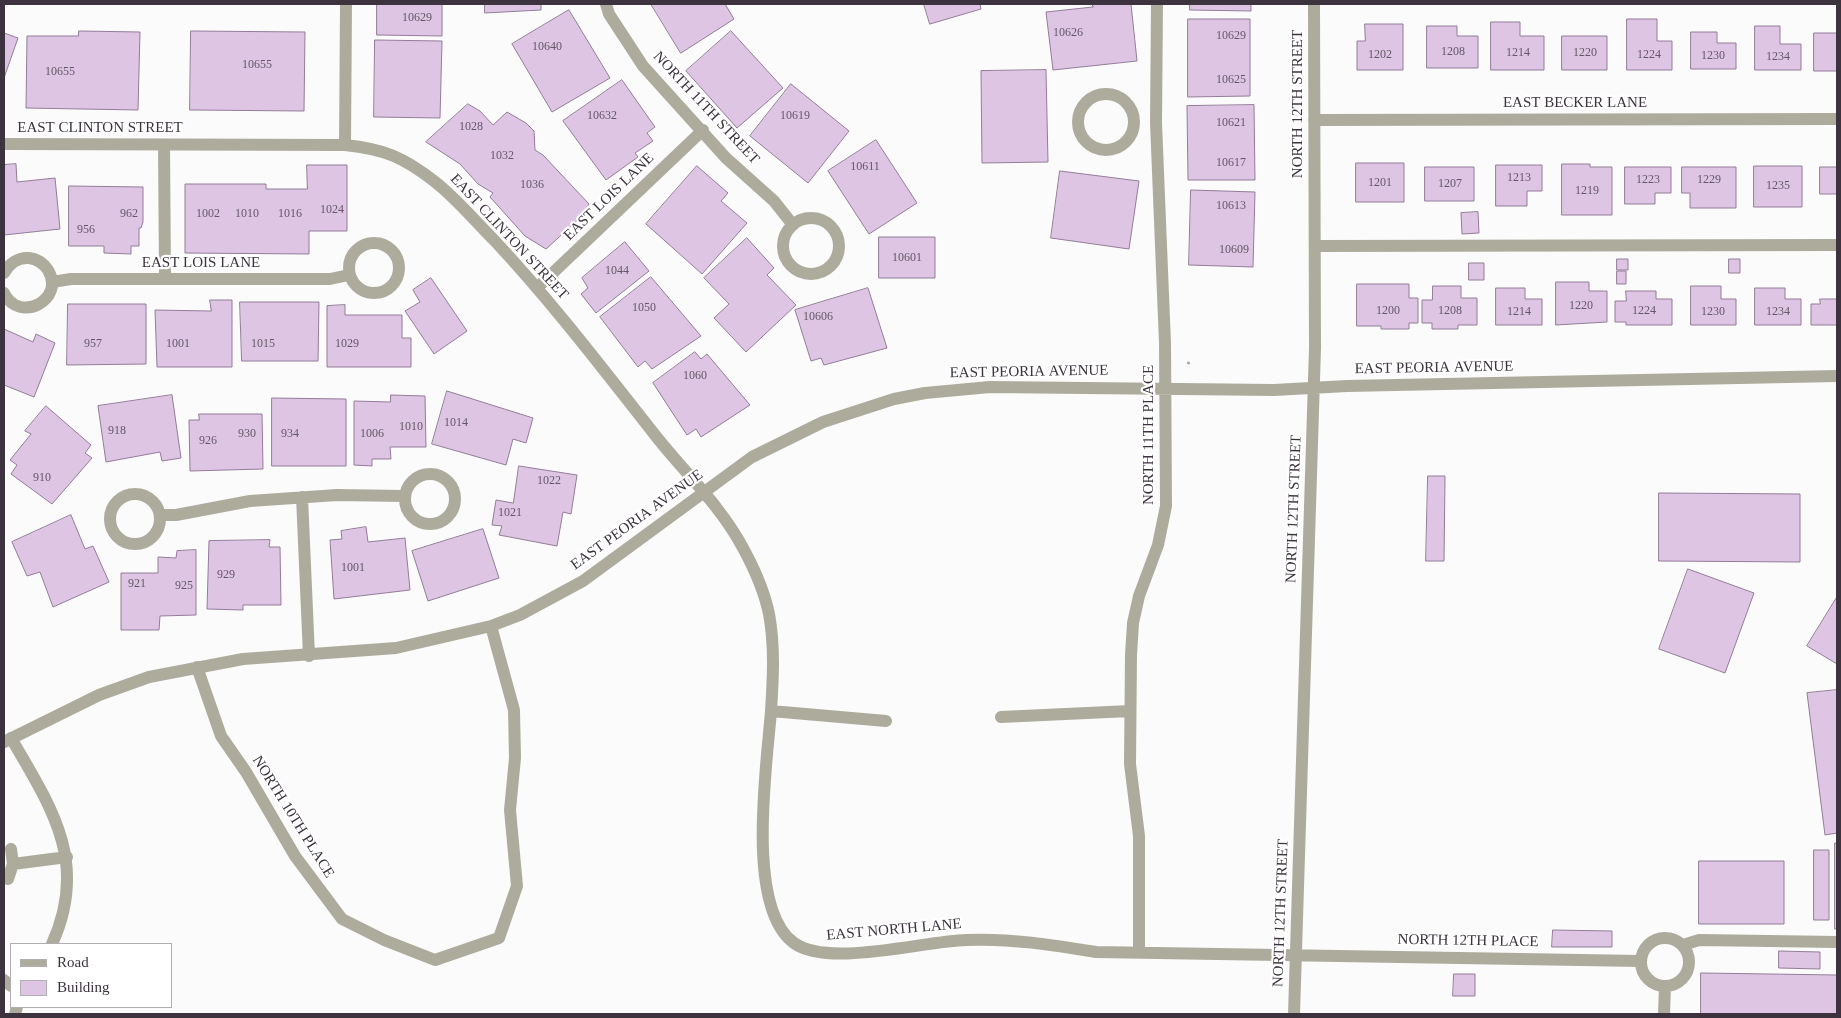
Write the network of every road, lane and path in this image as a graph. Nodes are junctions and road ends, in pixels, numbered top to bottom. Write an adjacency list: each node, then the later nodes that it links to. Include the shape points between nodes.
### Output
1 (346, 4): 12 (street)
2 (606, 4): 9 (street, NORTH 11TH STREET, via 609,14 643,66)
3 (1157, 4): 8 (street, NORTH 11TH PLACE)
4 (1314, 4): 6 (street, NORTH 12TH STREET)
5 (1837, 119): 6 (street, EAST BECKER LANE)
6 (1314, 120): 15 (street, NORTH 12TH STREET)
7 (1134, 123): 7 (street, via 1128,105 1113,94 1087,101 1078,118 1082,135 1095,147 1104,150 1128,139); 8 (street)
8 (1156, 123): 24 (street, NORTH 11TH PLACE)
9 (703, 130): 13 (street, NORTH 11TH STREET, via 726,158 774,201); 20 (street, EAST LOIS LANE)
10 (4, 144): 11 (street, EAST CLINTON STREET)
11 (164, 145): 12 (street, EAST CLINTON STREET); 18 (street)
12 (345, 145): 20 (street, EAST CLINTON STREET, via 389,153 434,181)
13 (792, 225): 13 (street, via 783,248 790,264 804,273 829,268 838,253 839,244 832,228 826,222 809,218)
14 (1837, 245): 15 (street)
15 (1315, 246): 23 (street, NORTH 12TH STREET)
16 (4, 273): 19 (street, via 14,262 30,258 46,266)
17 (349, 275): 17 (street, via 366,292 382,292 398,275 398,258 386,246 370,243 355,251 350,258); 18 (street, EAST LOIS LANE, via 330,279)
18 (165, 279): 19 (street, EAST LOIS LANE)
19 (52, 282): 21 (street, via 48,297 35,307 19,308)
20 (538, 287): 25 (street, EAST CLINTON STREET)
21 (4, 293)
22 (1837, 376): 23 (street, EAST PEORIA AVENUE)
23 (1314, 387): 24 (street, EAST PEORIA AVENUE); 45 (street, NORTH 12TH STREET)
24 (1166, 389): 25 (street, EAST PEORIA AVENUE, via 990,387 894,399 791,436 752,456); 33 (street, NORTH 11TH PLACE, via 1166,506 1158,545 1139,596 1133,623)
25 (703, 493): 29 (street, EAST PEORIA AVENUE, via 583,581 520,615); 32 (street, EAST NORTH LANE, via 726,520 763,589 773,645)
26 (404, 496): 26 (street, via 413,518 427,524 443,521 449,516 455,501 450,484 428,474 412,481); 27 (street, via 337,494)
27 (302, 497): 28 (street, via 250,501 176,516); 30 (street)
28 (160, 515): 28 (street, via 152,500 136,493 127,494 114,505 109,521 116,536 130,544 138,544 152,537 160,523)
29 (491, 626): 30 (street, EAST PEORIA AVENUE, via 396,648); 31 (street, NORTH 10TH PLACE, via 514,710 515,758 510,810 517,886 499,938 435,960 342,919 295,856 221,736)
30 (309, 656): 31 (street, EAST PEORIA AVENUE, via 243,659)
31 (196, 667): 36 (street, EAST PEORIA AVENUE, via 140,680 76,705)
32 (771, 711): 35 (street); 44 (street, EAST NORTH LANE, via 763,834 764,874 769,902 779,926 794,944 826,954 965,940 1040,942 1096,952)
33 (1130, 711): 34 (street); 44 (street, NORTH 11TH PLACE, via 1130,764 1139,836)
34 (1001, 717)
35 (886, 721)
36 (7, 740): 38 (street, via 49,810)
37 (11, 849): 39 (street)
38 (67, 857): 39 (street); 42 (street, via 66,904)
39 (13, 864): 40 (street)
40 (8, 879)
41 (1837, 942): 43 (street, via 1699,940)
42 (52, 943)
43 (1683, 945): 46 (street, via 1676,940 1660,938 1647,946); 47 (street, via 1690,960 1686,975)
44 (1139, 952): 45 (street, EAST NORTH LANE)
45 (1295, 955): 46 (street, NORTH 12TH PLACE); 48 (street, NORTH 12TH STREET)
46 (1641, 961): 47 (street, via 1646,975)
47 (1665, 986): 49 (street)
48 (1294, 1014)
49 (1664, 1014)

